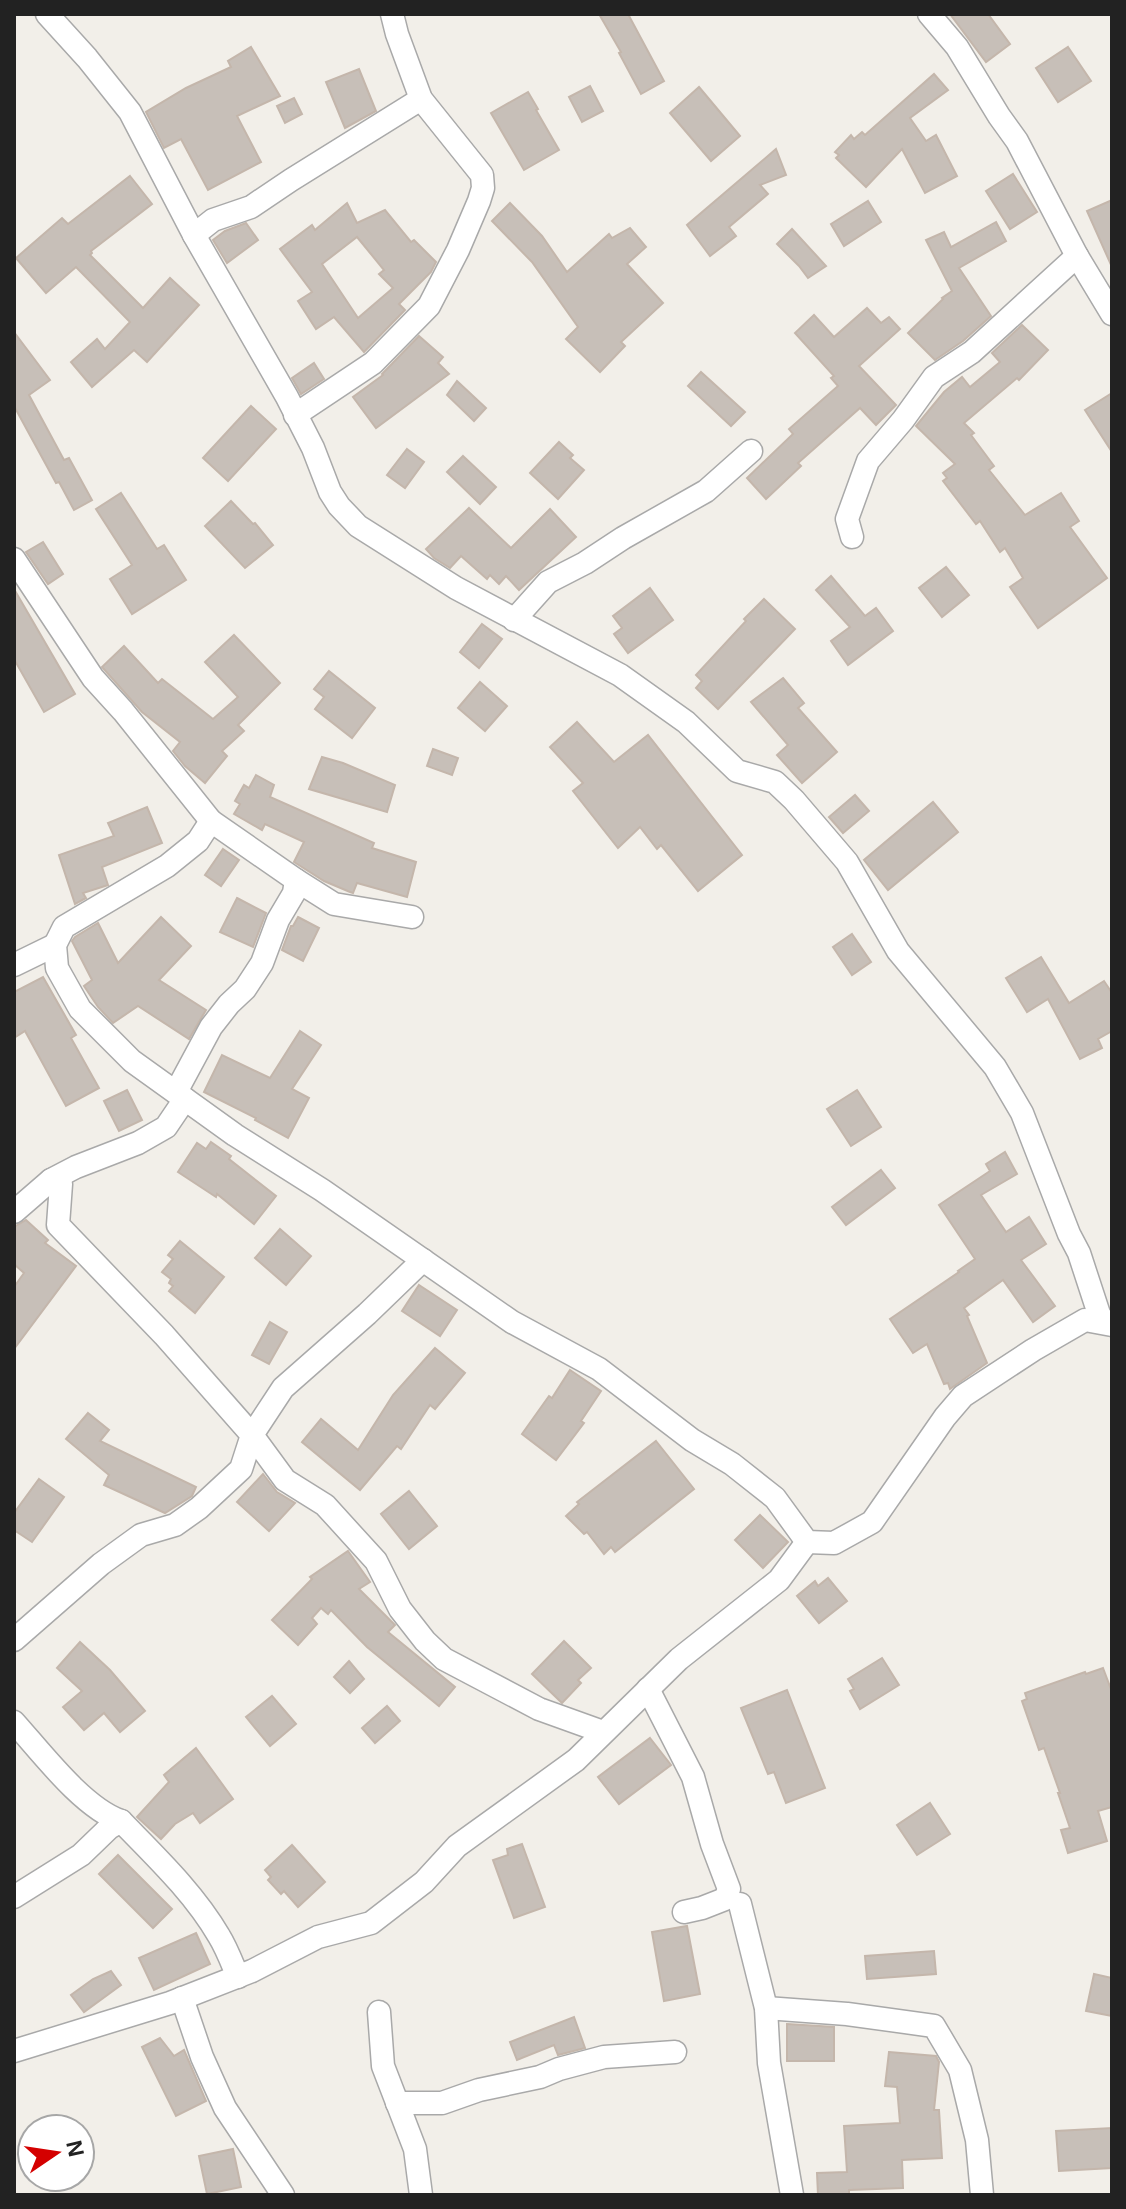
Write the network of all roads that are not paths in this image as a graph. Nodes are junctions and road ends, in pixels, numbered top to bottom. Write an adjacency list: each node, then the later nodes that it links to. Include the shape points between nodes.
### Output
1 (47, 14): 5 (street, via 130,112)
2 (392, 14): 4 (street)
3 (929, 14): 6 (street, via 957,47 1017,141)
4 (421, 99): 5 (street, via 251,207 213,220); 8 (street, via 482,175 479,201 429,306 373,363)
5 (194, 235): 8 (street)
6 (1077, 256): 7 (street); 10 (street, via 972,352 934,377 868,461 847,519)
7 (1112, 314)
8 (295, 415): 12 (street, via 330,492 358,526)
9 (751, 451): 12 (street, via 706,491 548,582)
10 (852, 537)
11 (14, 559): 13 (street, via 93,678)
12 (514, 620): 22 (street, via 620,675 686,722 737,771 775,782 847,862 898,951 986,1055 1022,1113 1099,1314)
13 (211, 821): 14 (street); 16 (street, via 198,841 167,866 64,927)
14 (296, 880): 15 (street, via 334,904); 18 (street, via 262,963 211,1027)
15 (412, 917)
16 (55, 945): 17 (street); 18 (street, via 57,968 80,1009 132,1061)
17 (14, 965)
18 (181, 1095): 19 (street, via 166,1127); 21 (street)
19 (51, 1180): 20 (street); 23 (street, via 61,1184 58,1225)
20 (14, 1212)
21 (423, 1260): 23 (street, via 283,1388); 24 (street, via 512,1322 599,1369 732,1464 775,1498)
22 (1109, 1324): 24 (street, via 1085,1320 963,1396 872,1522 834,1543)
23 (252, 1435): 25 (street, via 241,1469 199,1508 175,1525 141,1535); 28 (street, via 285,1480 325,1505 376,1561 400,1609 444,1659 539,1709)
24 (807, 1542): 26 (street, via 779,1580)
25 (14, 1640)
26 (648, 1689): 28 (street); 32 (street, via 693,1777 729,1889 725,1899)
27 (14, 1722): 29 (street, via 77,1792)
28 (603, 1732): 33 (street, via 576,1760 457,1846 424,1882 371,1923 318,1937)
29 (121, 1821): 30 (street, via 81,1855); 33 (street, via 194,1900)
30 (14, 1897)
31 (740, 1904): 35 (street)
32 (684, 1912)
33 (238, 1977): 34 (street)
34 (182, 1998): 37 (street); 40 (street, via 225,2108)
35 (766, 2008): 42 (street, via 769,2063); 43 (street, via 934,2026 960,2070 977,2140)
36 (379, 2012): 39 (street, via 383,2066)
37 (14, 2051)
38 (675, 2052): 39 (street, via 604,2057 442,2103)
39 (397, 2103): 41 (street, via 415,2149)
40 (283, 2195)
41 (421, 2195)
42 (792, 2195)
43 (982, 2195)

